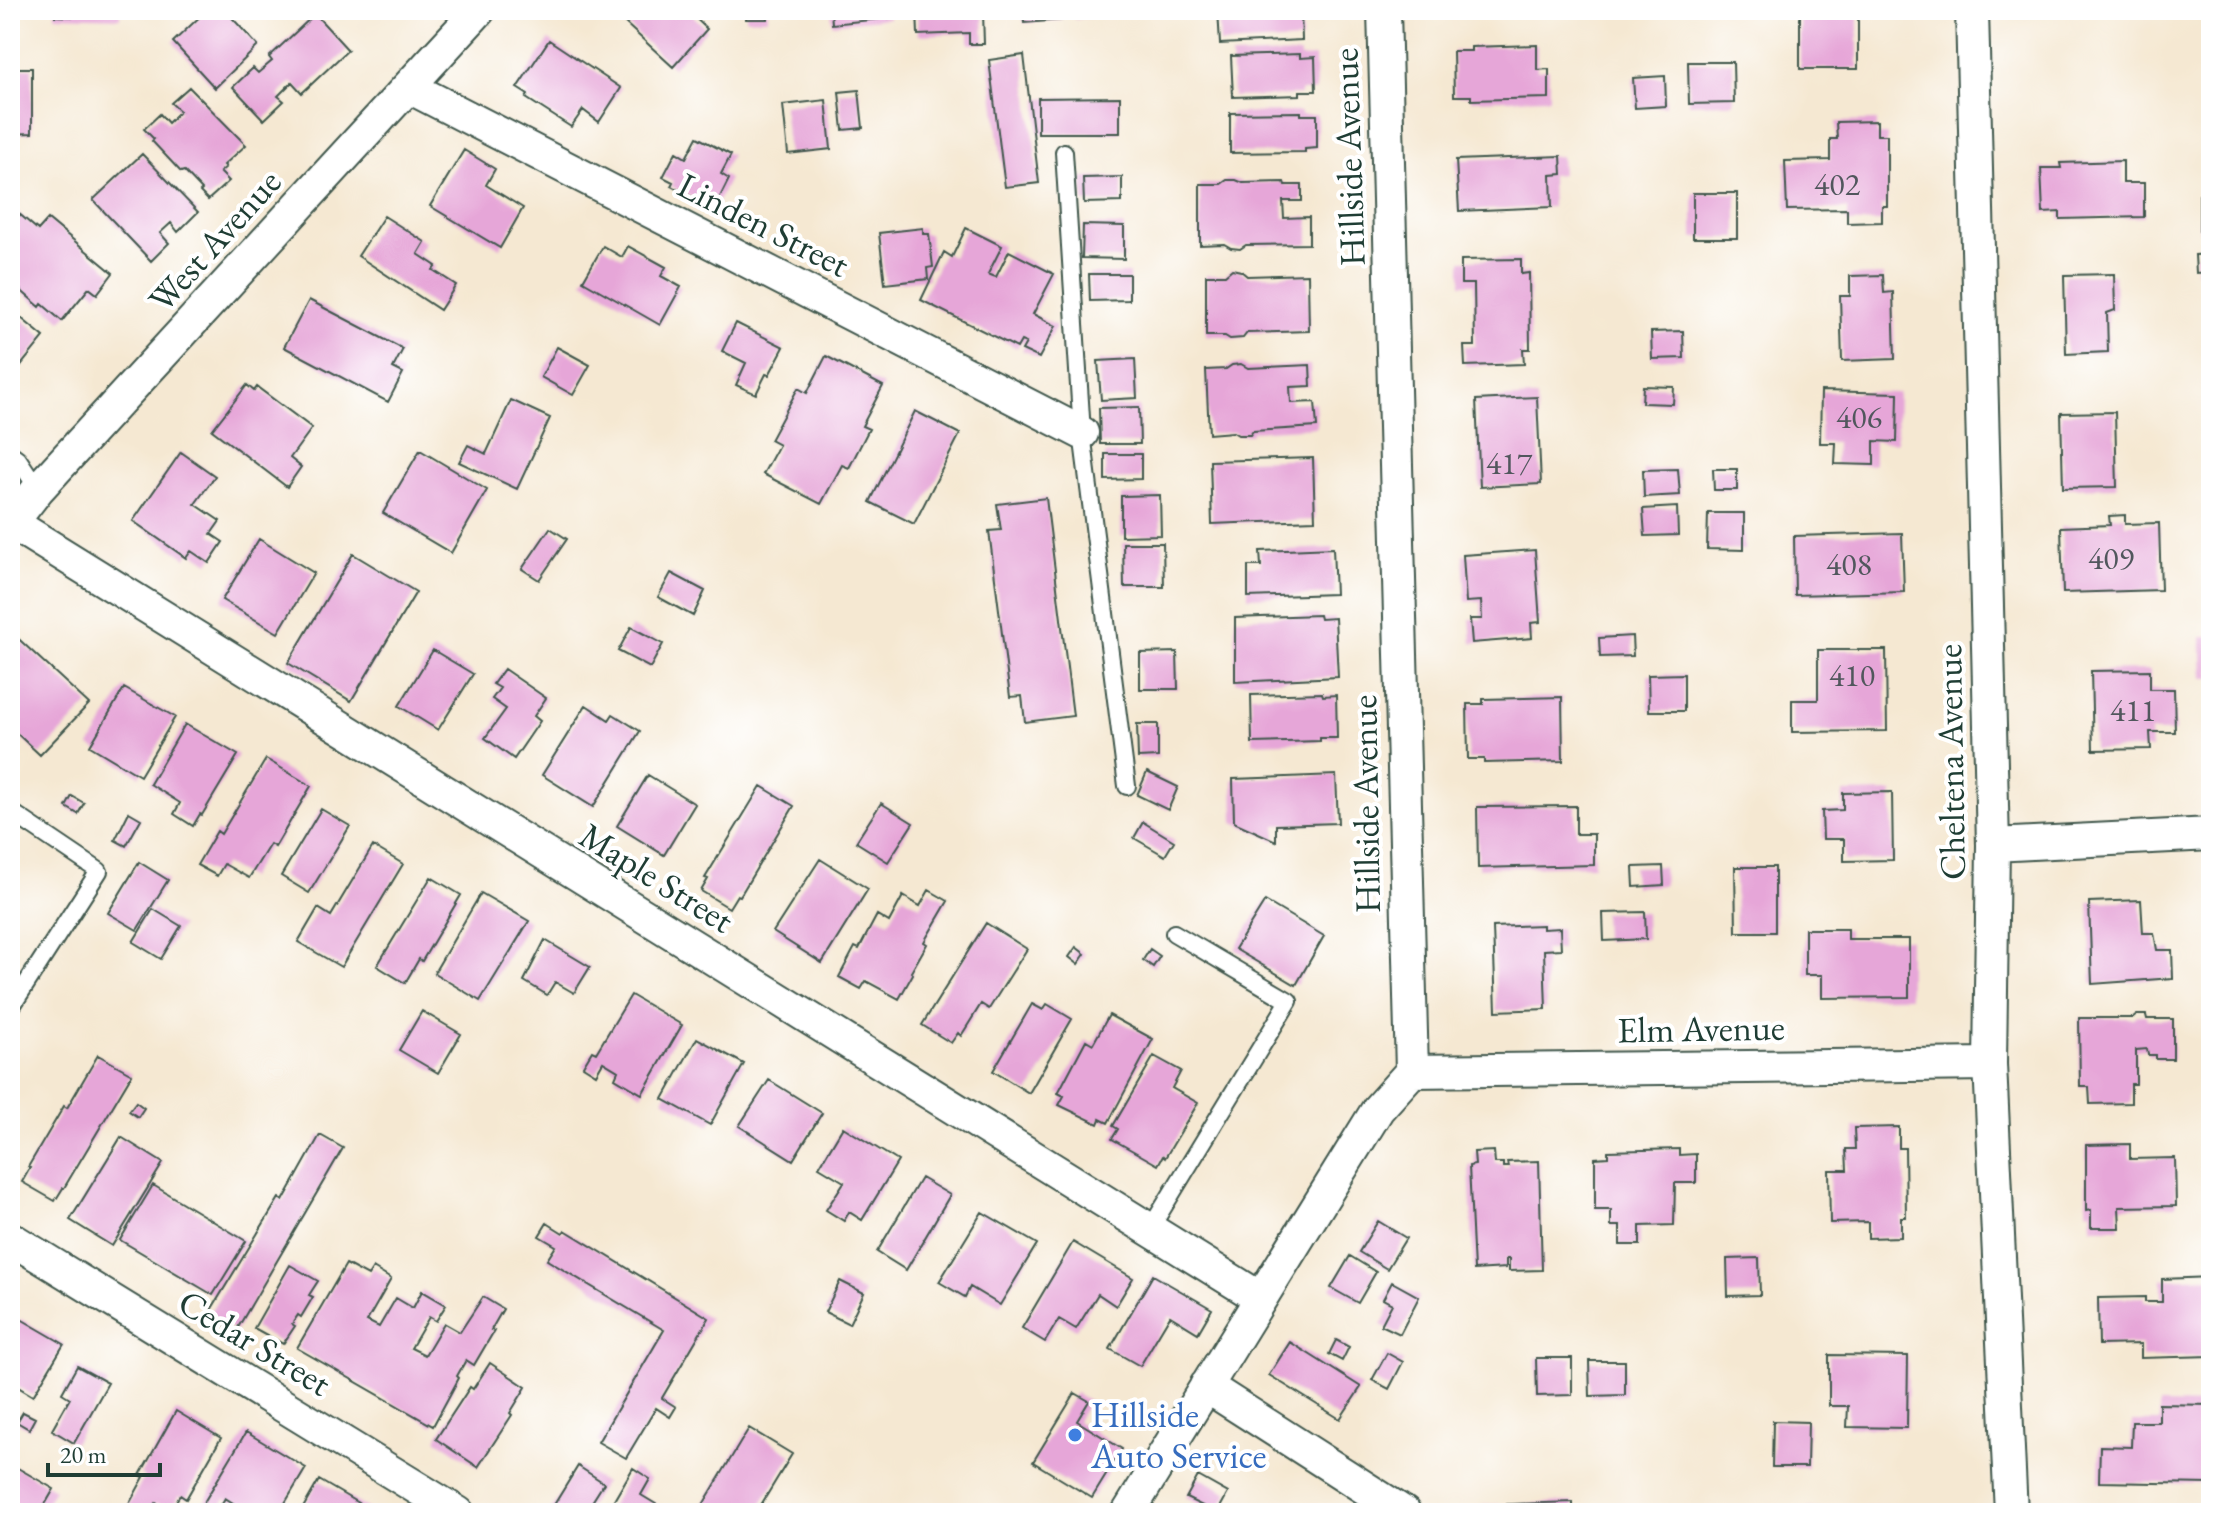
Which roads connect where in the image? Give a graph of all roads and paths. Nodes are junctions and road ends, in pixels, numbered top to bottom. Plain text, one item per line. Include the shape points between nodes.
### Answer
1 (479, 10) edge
2 (1384, 10) edge
3 (1972, 10) edge
4 (409, 87) junction
5 (1064, 152) dead end
6 (1082, 433) junction
7 (10, 453) edge
8 (38, 489) junction
9 (11, 524) edge
10 (1127, 786) dead end
11 (10, 811) edge
12 (2211, 834) edge
13 (1993, 845) junction
14 (1174, 933) dead end
15 (10, 1009) edge
16 (1990, 1064) junction
17 (1412, 1071) junction
18 (1150, 1229) junction
19 (10, 1238) edge
20 (1260, 1298) junction
21 (1206, 1386) junction
22 (458, 1513) edge
23 (1128, 1513) edge
24 (1404, 1513) edge
25 (2011, 1513) edge

1 - 4 street, West Avenue
2 - 17 street, Hillside Avenue
3 - 13 street, Cheltena Avenue
4 - 6 street, Linden Street
4 - 8 street, West Avenue
5 - 6 lane
6 - 10 lane
7 - 8 lane
8 - 9 street, West Avenue
9 - 18 street, Maple Street
11 - 15 lane via 99,871
12 - 13 street
13 - 16 street, Cheltena Avenue
14 - 18 lane via 1289,1001
16 - 17 street, Elm Avenue
16 - 25 street, Cheltena Avenue
17 - 20 street via 1378,1109
18 - 20 street, Maple Street
19 - 22 street, Cedar Street
20 - 21 street
21 - 23 street
21 - 24 street

